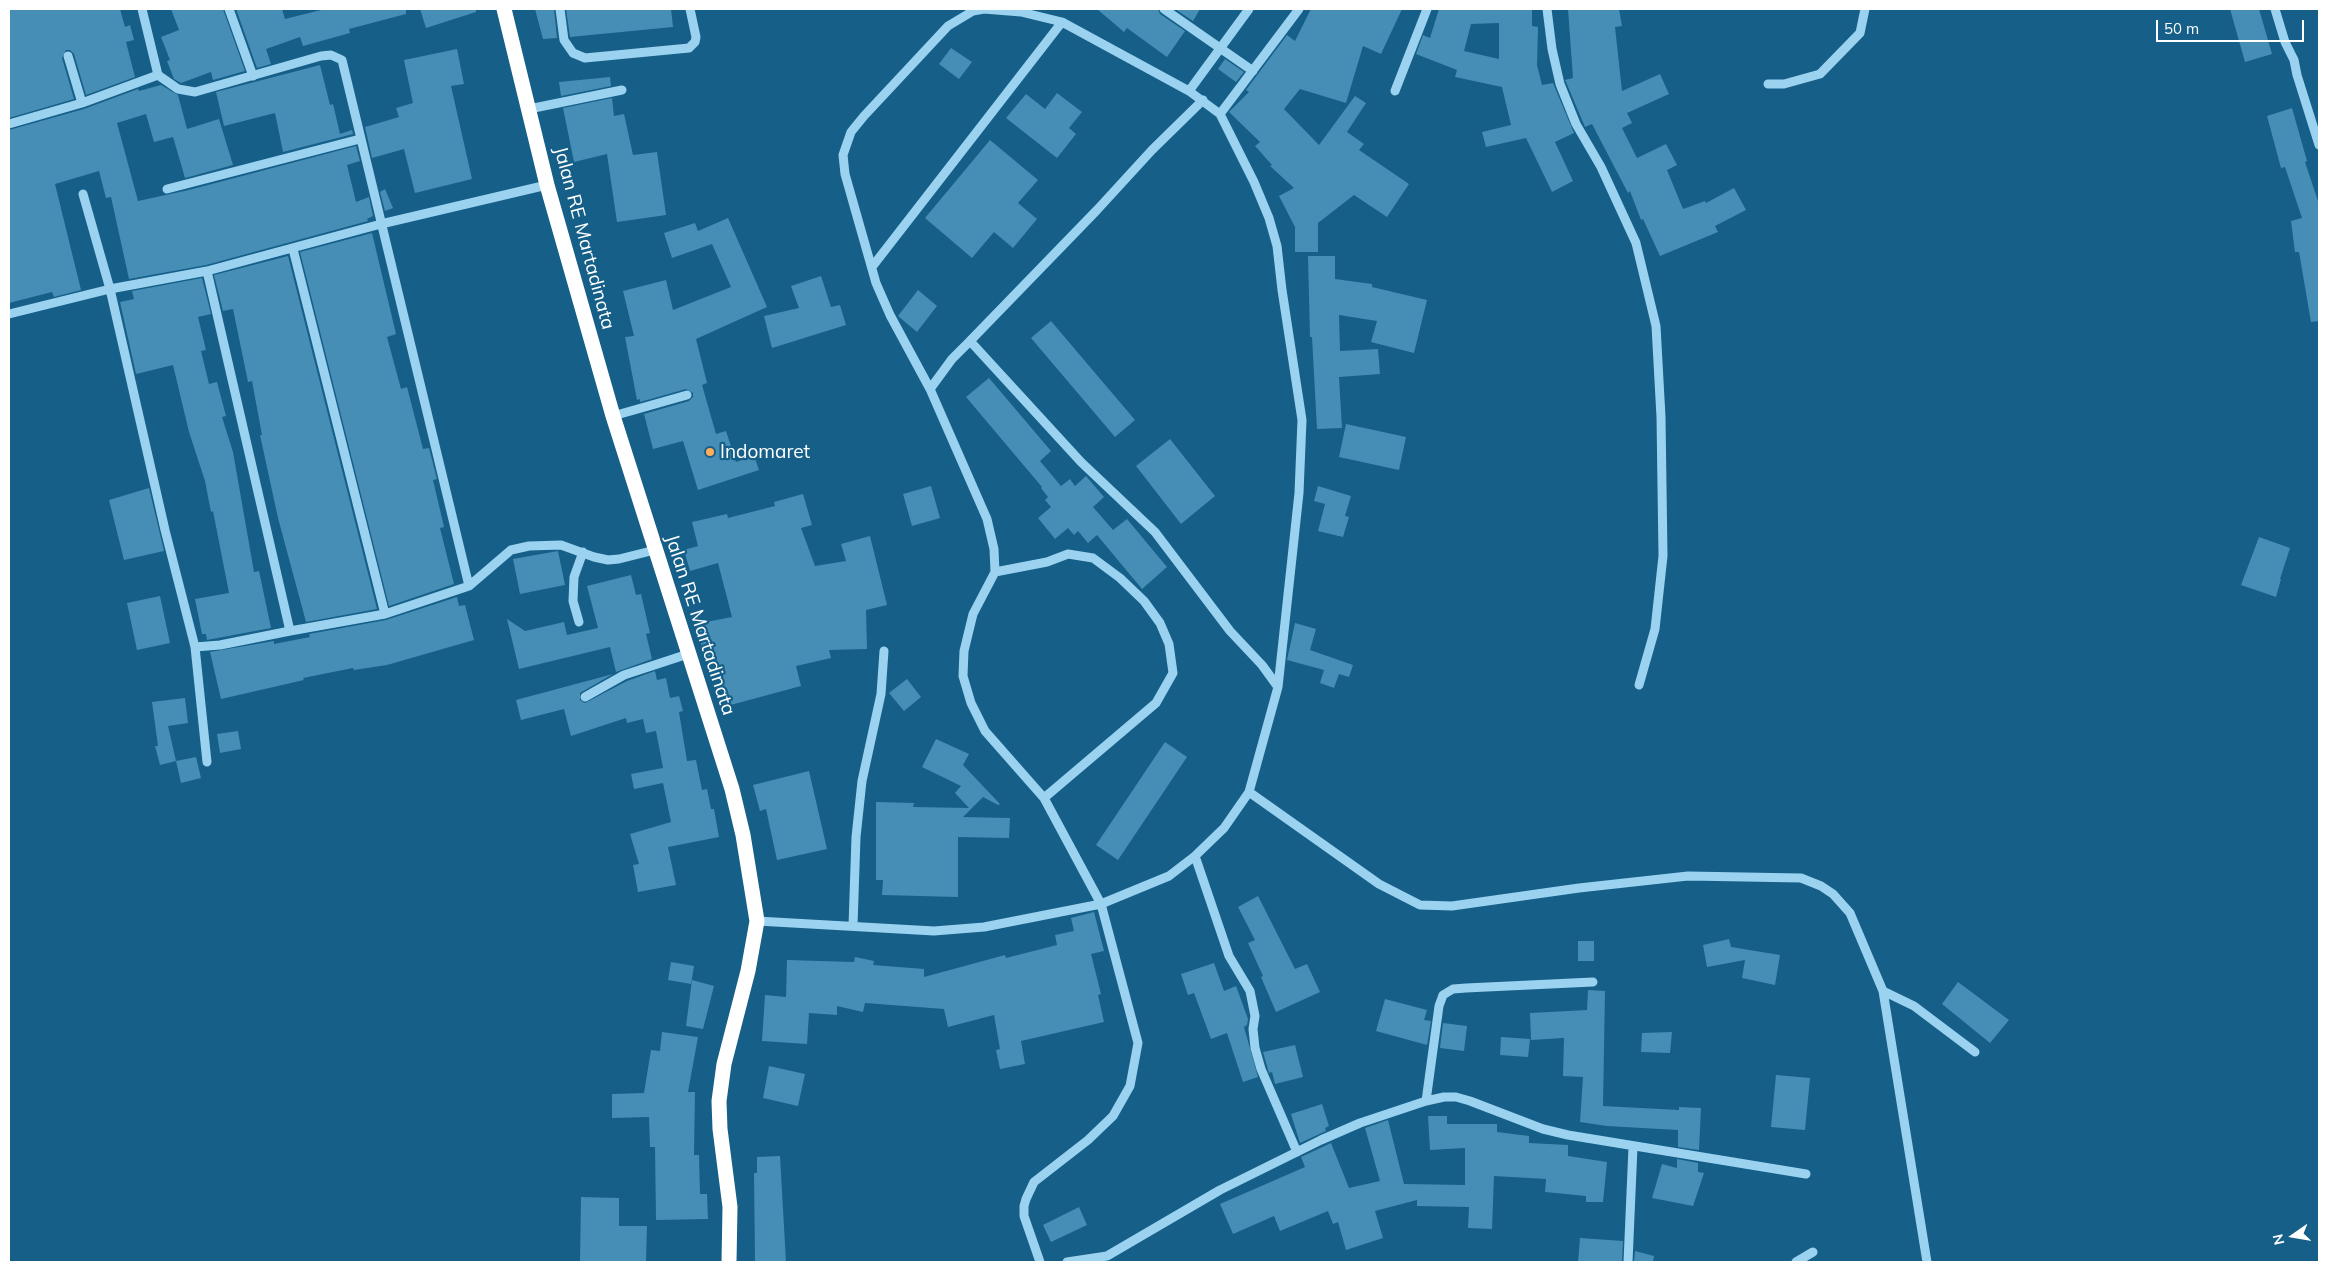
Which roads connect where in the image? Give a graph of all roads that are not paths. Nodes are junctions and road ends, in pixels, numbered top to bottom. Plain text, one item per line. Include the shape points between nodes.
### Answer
1 (142, 9) edge
2 (230, 9) edge
3 (504, 9) edge
4 (560, 9) edge
5 (690, 9) edge
6 (1164, 9) edge
7 (1250, 9) edge
8 (1299, 9) edge
9 (1427, 9) edge
10 (1548, 9) edge
11 (1865, 9) edge
12 (2275, 9) edge
13 (1062, 22) junction
14 (1221, 48) junction
15 (68, 56) dead end
16 (1253, 71) junction
17 (158, 74) junction
18 (254, 76) junction
19 (1768, 84) dead end
20 (622, 90) dead end
21 (1188, 91) junction
22 (1395, 91) dead end
23 (1204, 100) junction
24 (82, 103) junction
25 (529, 109) junction
26 (1220, 114) junction
27 (9, 124) edge
28 (360, 139) junction
29 (2319, 145) edge
30 (547, 185) junction
31 (167, 189) dead end
32 (83, 194) dead end
33 (381, 224) junction
34 (293, 249) junction
35 (872, 267) junction
36 (207, 271) junction
37 (110, 290) junction
38 (9, 314) edge
39 (970, 341) junction
40 (930, 389) junction
41 (687, 395) dead end
42 (613, 416) junction
43 (655, 550) junction
44 (583, 552) junction
45 (995, 572) junction
46 (469, 586) junction
47 (385, 614) junction
48 (579, 622) dead end
49 (290, 632) junction
50 (195, 647) junction
51 (884, 651) dead end
52 (688, 654) junction
53 (1639, 685) dead end
54 (1278, 687) junction
55 (585, 697) dead end
56 (207, 762) dead end
57 (1249, 792) junction
58 (1044, 798) junction
59 (1195, 856) junction
60 (1101, 904) junction
61 (756, 921) junction
62 (853, 926) junction
63 (1593, 982) dead end
64 (1883, 991) junction
65 (1975, 1052) dead end
66 (1426, 1101) junction
67 (1633, 1147) junction
68 (1297, 1152) junction
69 (1806, 1174) dead end
70 (1813, 1252) dead end
71 (1105, 1259) edge
72 (729, 1262) edge
73 (1040, 1262) edge
74 (1067, 1262) edge
75 (1114, 1262) edge
76 (1628, 1262) edge
77 (1796, 1262) edge
78 (1928, 1262) edge

1 - 17 street
2 - 18 street
3 - 25 highway, Jalan RE Martadinata
4 - 5 street via 564,40 573,53 584,58 689,48 696,37
6 - 14 street
7 - 14 street
8 - 16 street
9 - 22 street
10 - 53 street via 1560,84 1576,124 1601,167 1636,243 1656,326 1663,556 1655,629
11 - 19 street via 1860,34 1820,74 1784,84
12 - 29 street
13 - 21 street
13 - 35 street
13 - 35 street via 1021,12 984,9 968,14 948,26 851,132 843,155 845,174
14 - 16 street
14 - 21 street
15 - 24 street
16 - 26 street
17 - 18 street via 178,89 194,92
17 - 24 street
18 - 28 street via 321,56 337,57 344,64
20 - 25 street
21 - 23 street
23 - 26 street
23 - 39 street
24 - 27 street
25 - 30 highway, Jalan RE Martadinata
26 - 54 street via 1254,182 1277,246 1302,420 1299,492
28 - 31 street
28 - 33 street
30 - 33 street
30 - 42 highway, Jalan RE Martadinata
32 - 37 street
33 - 34 street
33 - 46 street
34 - 36 street
34 - 47 street
35 - 40 street via 890,315
36 - 37 street
36 - 49 street
37 - 38 street
37 - 50 street
39 - 40 street
39 - 54 street via 1081,462 1155,532 1230,631
40 - 45 street via 987,520 994,549
41 - 42 street
42 - 43 highway, Jalan RE Martadinata
43 - 44 street via 608,560
43 - 52 highway, Jalan RE Martadinata
44 - 46 street via 562,545 511,550
44 - 48 street via 574,577 573,601
45 - 58 street via 973,614 964,650 964,676 971,703 985,731
45 - 58 street via 1047,562 1068,554 1094,558 1144,601 1160,623 1169,644 1173,673 1156,703
46 - 47 street
47 - 49 street
49 - 50 street
50 - 56 street
51 - 62 street via 881,694 862,781 856,837
52 - 55 street via 624,675
52 - 61 highway, Jalan RE Martadinata via 732,789 743,835
54 - 57 street
57 - 59 street via 1224,828
57 - 64 street via 1379,884 1420,905 1452,906 1688,876 1801,878 1833,894 1850,913
58 - 60 street
59 - 60 street via 1169,876
59 - 68 street via 1229,956 1250,991 1255,1016 1254,1048
60 - 62 street via 984,927 934,931
60 - 73 street via 1138,1043 1136,1061 1130,1086 1113,1116 1034,1182 1024,1206 1024,1216
61 - 62 street
61 - 72 highway, Jalan RE Martadinata via 748,970 724,1064 719,1101 730,1208
63 - 66 street via 1453,989 1443,995
64 - 65 street via 1914,1006
64 - 78 street
66 - 67 street via 1456,1097 1543,1129
66 - 68 street via 1360,1123
67 - 69 street
67 - 76 street
68 - 71 street via 1220,1190
70 - 77 street
71 - 74 street
71 - 75 street

